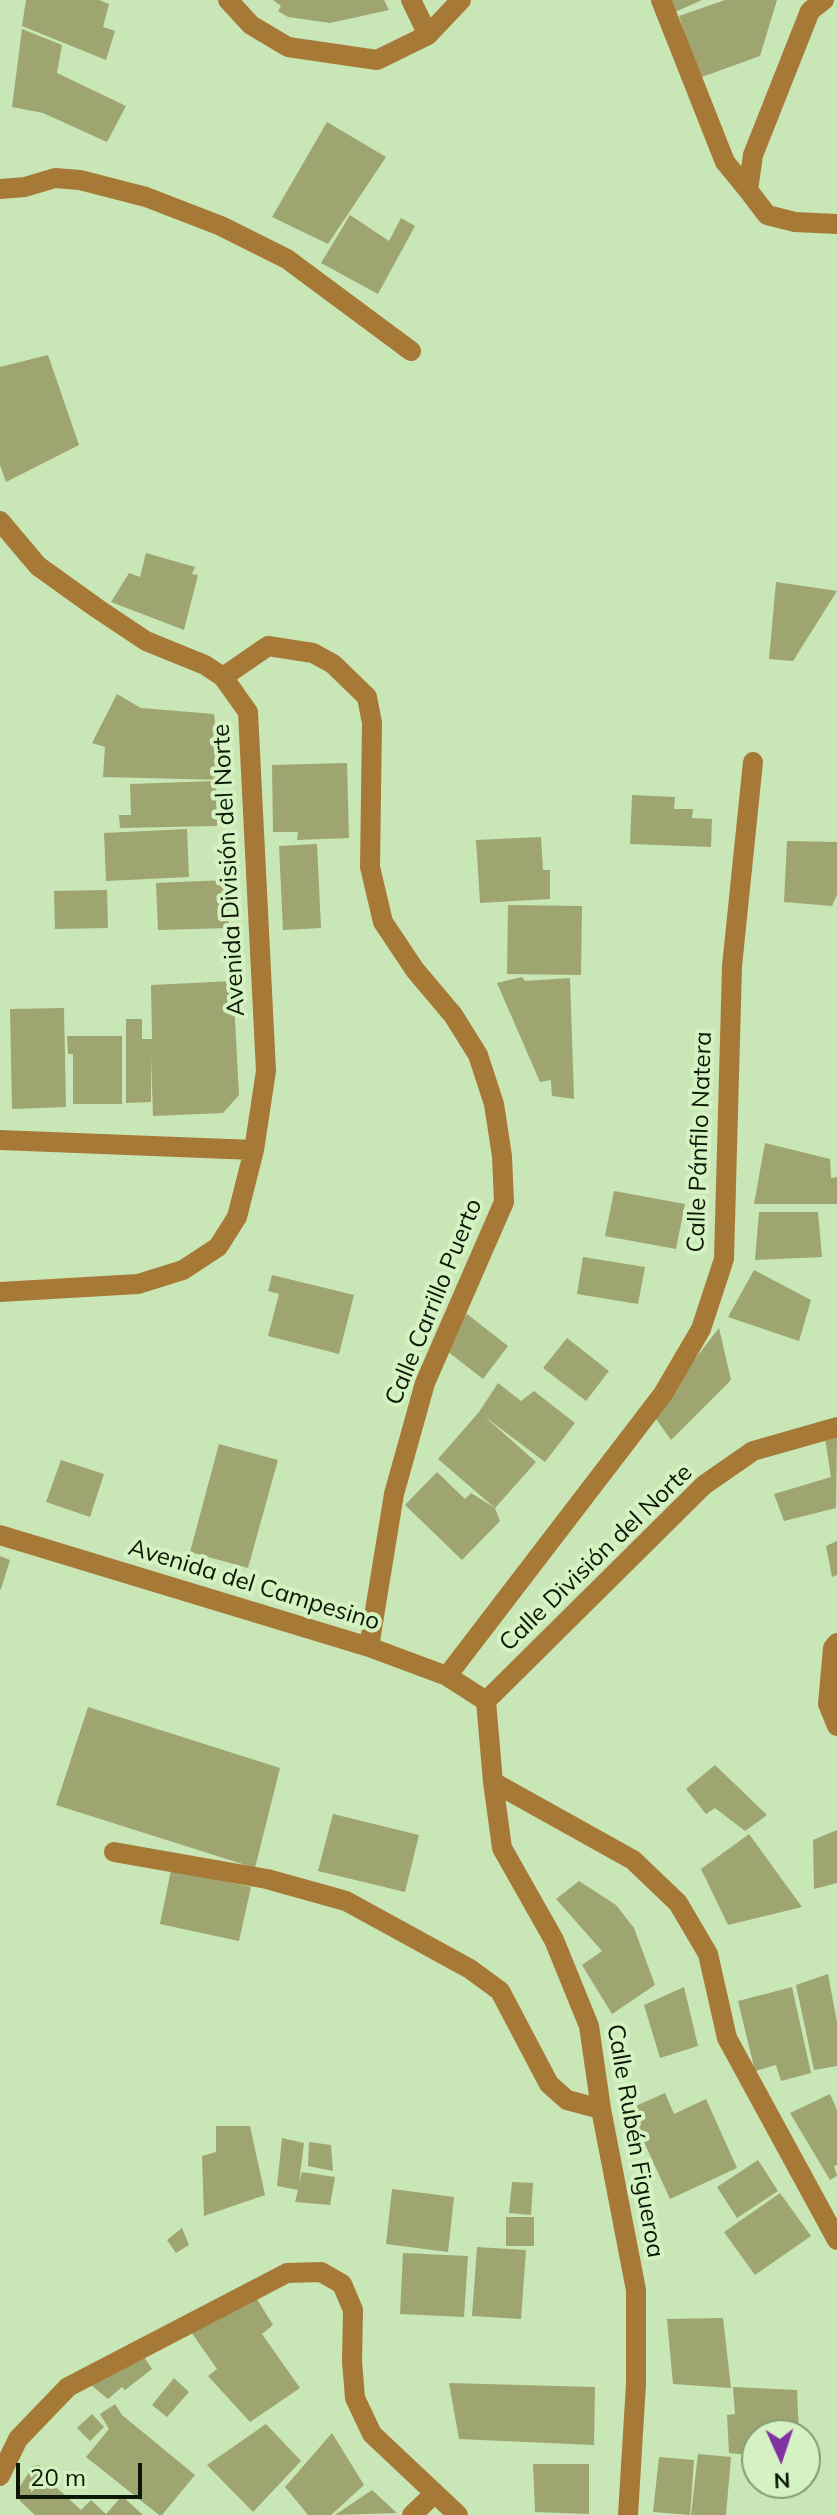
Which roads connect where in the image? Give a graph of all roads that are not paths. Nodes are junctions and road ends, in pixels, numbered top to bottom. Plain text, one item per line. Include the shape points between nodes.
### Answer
1 (228, 0) edge
2 (411, 0) edge
3 (461, 0) edge
4 (661, 0) edge
5 (824, 0) edge
6 (428, 35) junction
7 (0, 189) edge
8 (748, 190) junction
9 (837, 224) edge
10 (411, 351) dead end
11 (0, 521) edge
12 (223, 677) junction
13 (753, 762) dead end
14 (0, 1140) edge
15 (254, 1150) junction
16 (0, 1292) edge
17 (837, 1427) edge
18 (0, 1535) edge
19 (837, 1643) edge
20 (369, 1647) junction
21 (447, 1676) junction
22 (486, 1701) junction
23 (837, 1726) edge
24 (493, 1782) junction
25 (114, 1852) dead end
26 (601, 2109) junction
27 (837, 2240) edge
28 (0, 2476) edge
29 (434, 2494) junction
30 (412, 2515) edge
31 (458, 2515) edge
32 (628, 2515) edge

1 - 6 street via 251,25 288,47 377,60
2 - 6 street
3 - 6 street
4 - 8 street via 725,162
5 - 8 street via 810,11 804,25 753,155
7 - 10 street via 55,178 80,180 146,197 221,226 287,259
8 - 9 street via 767,215
11 - 12 street, Avenida División del Norte via 38,566 98,609 146,641
12 - 15 street, Avenida División del Norte via 248,712 266,1071
12 - 20 street, Calle Carrillo Puerto via 268,646 313,653 333,664 367,697 372,723 370,867 383,922 478,1055 494,1104 502,1156 504,1202 425,1383 394,1494
13 - 21 street, Calle Pánfilo Natera via 732,966 724,1259 701,1329 663,1394
14 - 15 street
15 - 16 street, Avenida División del Norte via 237,1217 218,1247 183,1270 138,1284
17 - 22 street, Calle División del Norte via 753,1451 704,1485
18 - 20 street, Avenida del Campesino
19 - 23 street via 828,1694
20 - 21 street, Avenida del Campesino
21 - 22 street, Avenida del Campesino
22 - 24 street, Calle Rubén Figueroa
24 - 26 street, Calle Rubén Figueroa via 502,1848 554,1940 589,2026
24 - 27 street via 633,1860 678,1903 708,1954 727,2038
25 - 26 street via 267,1879 346,1901 500,1991 549,2084 567,2100
26 - 32 street, Calle Rubén Figueroa via 636,2290
28 - 29 street via 18,2439 68,2387 287,2273 321,2272 342,2284 353,2310 355,2398 372,2434
29 - 30 street
29 - 31 street

